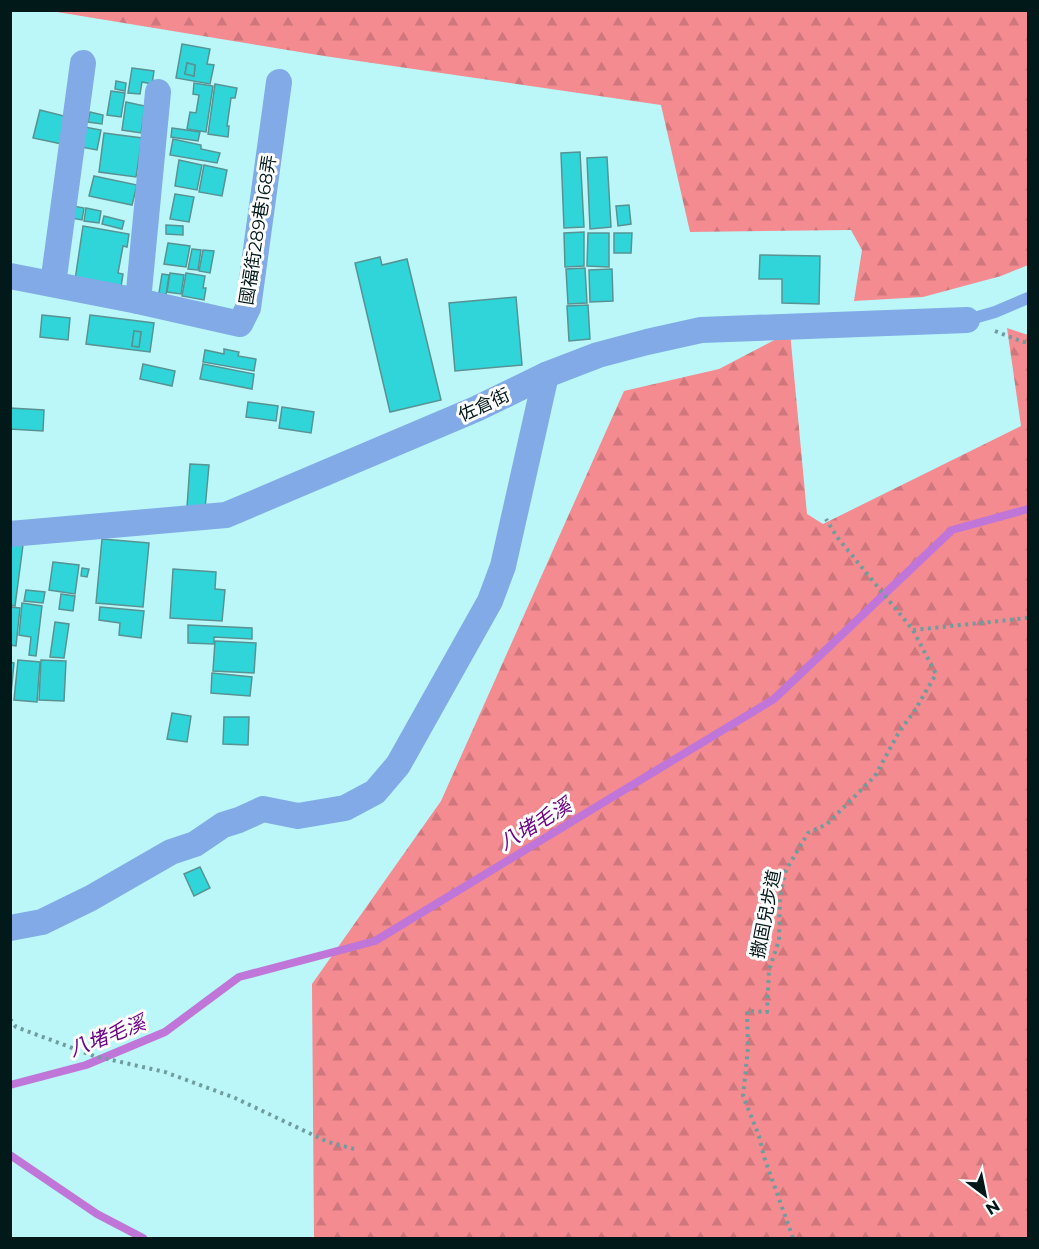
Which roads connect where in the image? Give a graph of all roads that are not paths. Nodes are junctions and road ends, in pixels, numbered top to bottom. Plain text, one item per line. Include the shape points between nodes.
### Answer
1 (83, 63) dead end
2 (279, 82) dead end
3 (158, 92) dead end
4 (10, 276) edge
5 (52, 284) junction
6 (1029, 298) edge
7 (138, 301) junction
8 (967, 320) joint
9 (546, 375) junction
10 (10, 534) edge
11 (10, 928) edge

1 - 5 street
2 - 7 street, 國福街289巷168弄 via 248,308 240,324
3 - 7 street
4 - 5 street, 國福街289巷168弄
5 - 7 street, 國福街289巷168弄
6 - 8 lane
8 - 9 street, 佐倉街 via 702,330 598,355
9 - 10 street, 佐倉街 via 476,409 225,515
9 - 11 street via 506,555 490,601 398,765 375,792 345,808 298,816 263,809 223,825 195,844 171,852 42,922

